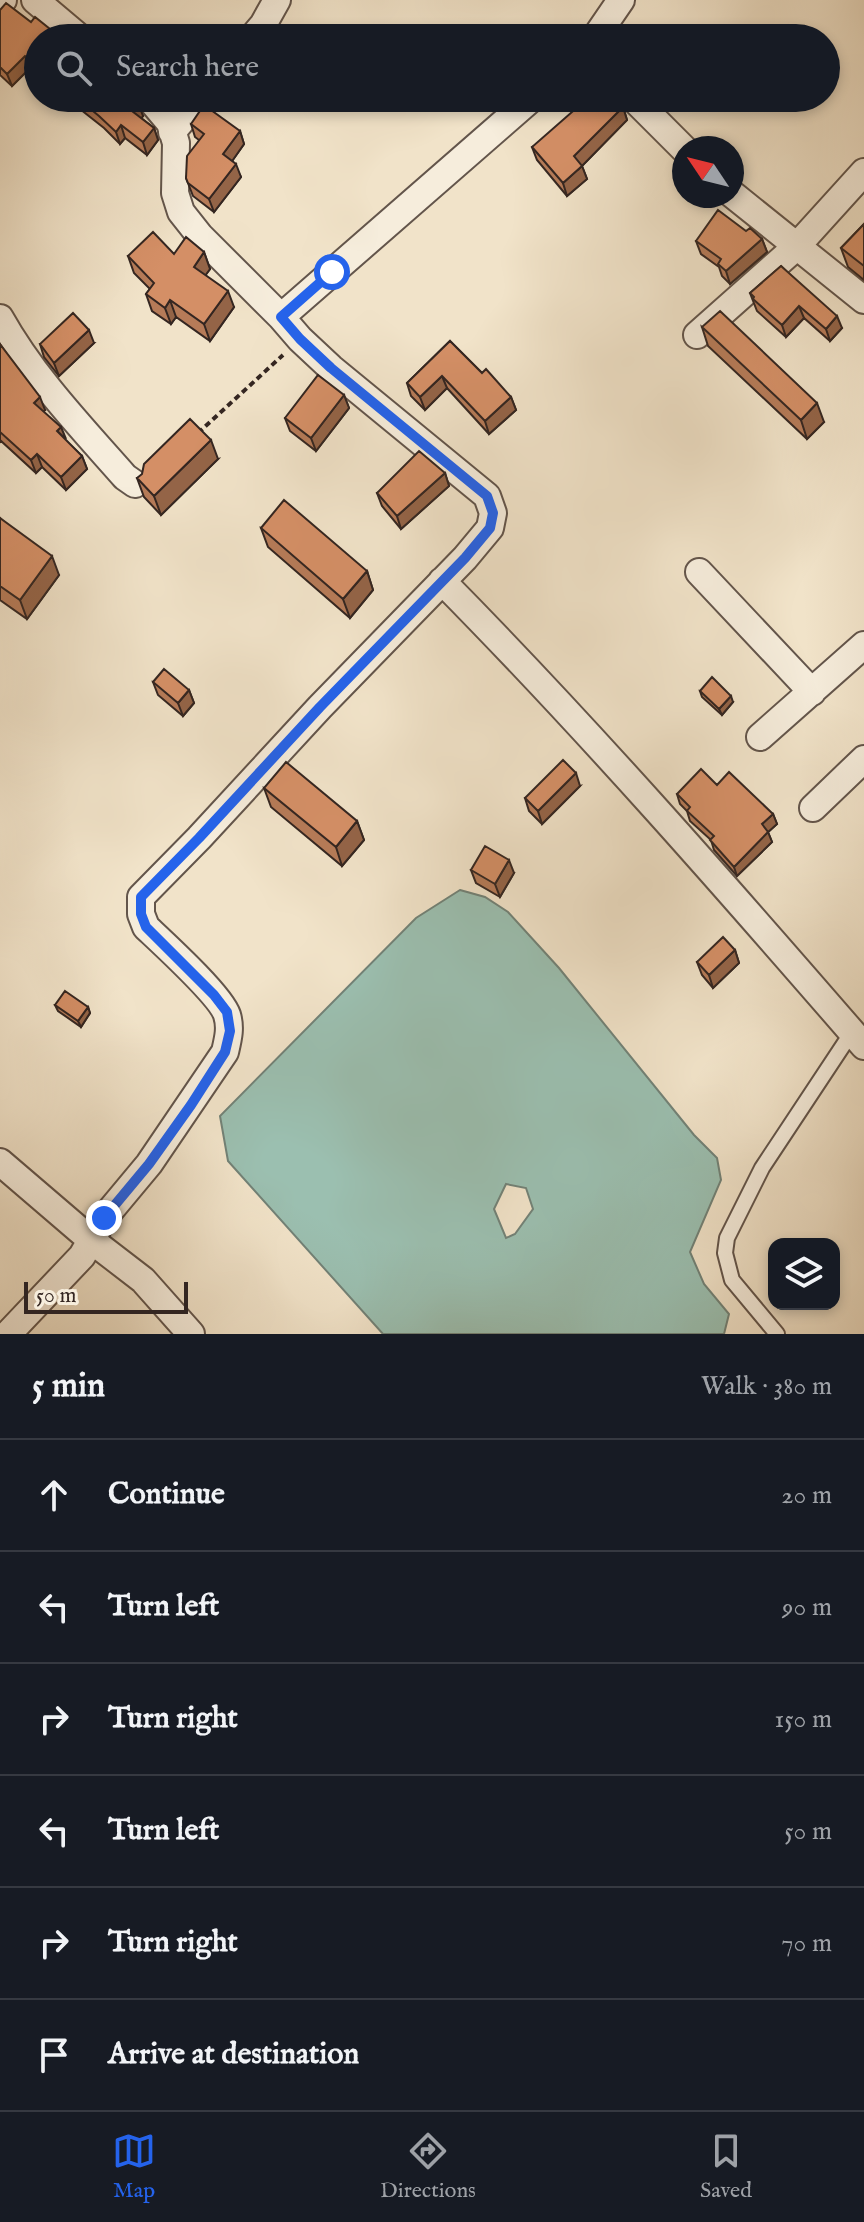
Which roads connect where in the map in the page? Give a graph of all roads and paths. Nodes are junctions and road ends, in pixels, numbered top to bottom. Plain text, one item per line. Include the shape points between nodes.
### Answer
1 (35, 0) edge
2 (277, 0) edge
3 (621, 0) edge
4 (63, 24) edge
5 (264, 24) edge
6 (605, 24) edge
7 (161, 112) edge
8 (189, 112) edge
9 (516, 112) edge
10 (647, 112) edge
11 (172, 132) junction
12 (672, 137) edge
13 (864, 172) edge
14 (744, 204) edge
15 (796, 247) junction
16 (864, 300) edge
17 (281, 317) junction
18 (1, 323) edge
19 (697, 335) dead end
20 (300, 339) junction
21 (199, 433) edge
22 (135, 484) edge
23 (699, 572) dead end
24 (442, 581) junction
25 (864, 645) edge
26 (812, 692) junction
27 (760, 737) dead end
28 (864, 759) edge
29 (813, 808) dead end
30 (858, 1039) edge
31 (0, 1162) edge
32 (91, 1240) junction
33 (8, 1334) edge
34 (191, 1334) edge
35 (777, 1334) edge

1 - 4 street
2 - 5 street
3 - 6 street
7 - 11 street
8 - 11 street
9 - 17 street
10 - 12 street
11 - 17 street via 181,212
13 - 15 street
14 - 15 street
15 - 16 street
15 - 19 street
17 - 20 street
18 - 22 street via 67,410
20 - 21 path
20 - 24 street via 487,496 493,513 490,528
23 - 26 street
24 - 30 street via 538,680
24 - 32 street via 141,897 146,927 214,995 227,1012 230,1031 225,1052 191,1105
25 - 26 street
26 - 27 street
28 - 29 street
30 - 35 lane via 762,1168 727,1238 732,1280
31 - 32 street
32 - 33 street
32 - 34 street via 143,1280

